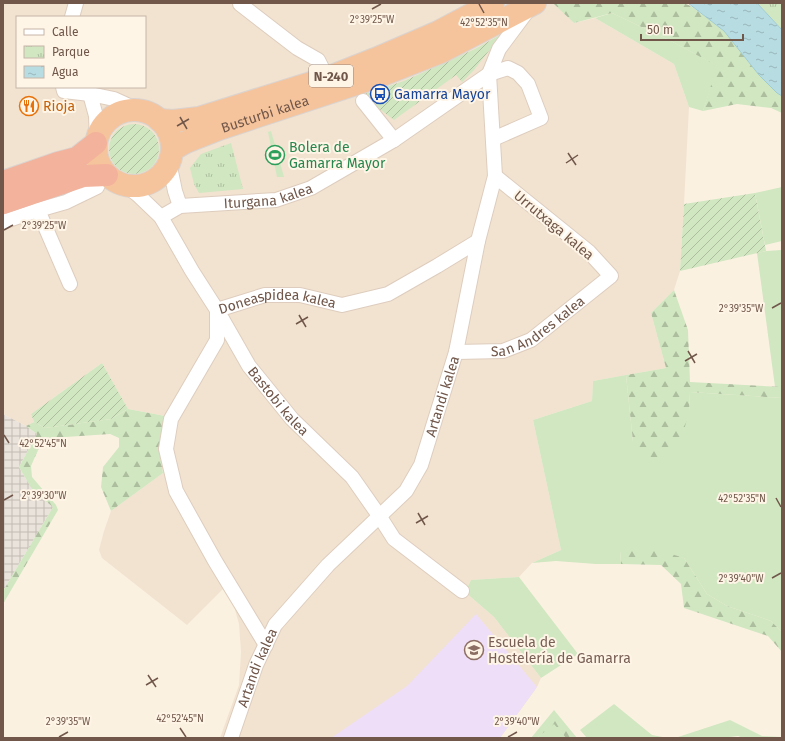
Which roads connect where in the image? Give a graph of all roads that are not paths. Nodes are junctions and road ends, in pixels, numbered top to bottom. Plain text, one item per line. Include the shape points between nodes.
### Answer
1 (76, 3) edge
2 (240, 3) edge
3 (493, 3) edge
4 (533, 4) edge
5 (72, 16) edge
6 (325, 72) junction
7 (489, 74) junction
8 (63, 88) edge
9 (90, 94) junction
10 (363, 101) dead end
11 (138, 110) junction
12 (160, 120) junction
13 (493, 139) junction
14 (97, 140) junction
15 (394, 140) junction
16 (171, 156) junction
17 (495, 176) junction
18 (111, 178) junction
19 (3, 182) edge
20 (3, 203) edge
21 (180, 206) junction
22 (38, 210) junction
23 (161, 217) junction
24 (3, 222) edge
25 (478, 241) junction
26 (611, 276) joint
27 (70, 284) dead end
28 (218, 310) junction
29 (456, 352) junction
30 (380, 517) junction
31 (462, 591) dead end
32 (266, 645) junction
33 (231, 738) edge

1 - 5 street
2 - 6 street via 297,48 318,60
3 - 6 highway, Busturbi kalea / N-240 via 438,32 376,59
4 - 7 street, Artandi kalea via 499,49
4 - 16 highway, Busturbi kalea / N-240 via 441,52 377,77 219,129 186,142
6 - 12 highway, Busturbi kalea / N-240 via 199,118
7 - 13 street, Artandi kalea
7 - 13 street, Iturgana kalea via 508,68 518,73 528,84 541,118
7 - 15 street, Iturgana kalea
8 - 9 street via 64,91
9 - 11 street via 114,99
9 - 14 street via 96,116
10 - 15 street
11 - 12 highway, N-240
11 - 14 highway via 124,111 112,117 102,126
12 - 16 highway via 171,138
13 - 17 street, Artandi kalea
14 - 18 highway via 98,160
14 - 19 highway via 77,158
15 - 21 street, Iturgana kalea via 311,188 276,200
16 - 18 highway, N-240 via 162,174 151,182 138,186
16 - 21 street via 175,192
17 - 25 street, Artandi kalea
17 - 26 street, Urrutxaga kalea via 589,252
18 - 20 highway, N-240 via 83,176
18 - 22 street via 66,202
18 - 23 street, Bastobi kalea
21 - 23 street, Iturgana kalea
22 - 24 street
22 - 27 street
23 - 28 street, Bastobi kalea
25 - 28 street, Doneaspidea kalea via 388,294 342,305 300,295 265,295
25 - 29 street, Artandi kalea
26 - 29 street, San Andres kalea via 531,340 503,352
28 - 30 street, Bastobi kalea via 250,366 292,419 352,477
28 - 32 street, Doneaspidea kalea via 217,340 171,419 166,449 176,492
29 - 30 street, Artandi kalea via 421,465 406,491
30 - 31 street, Bastobi kalea via 394,540
30 - 32 street, Artandi kalea via 328,566 276,625
32 - 33 street, Artandi kalea via 256,665

